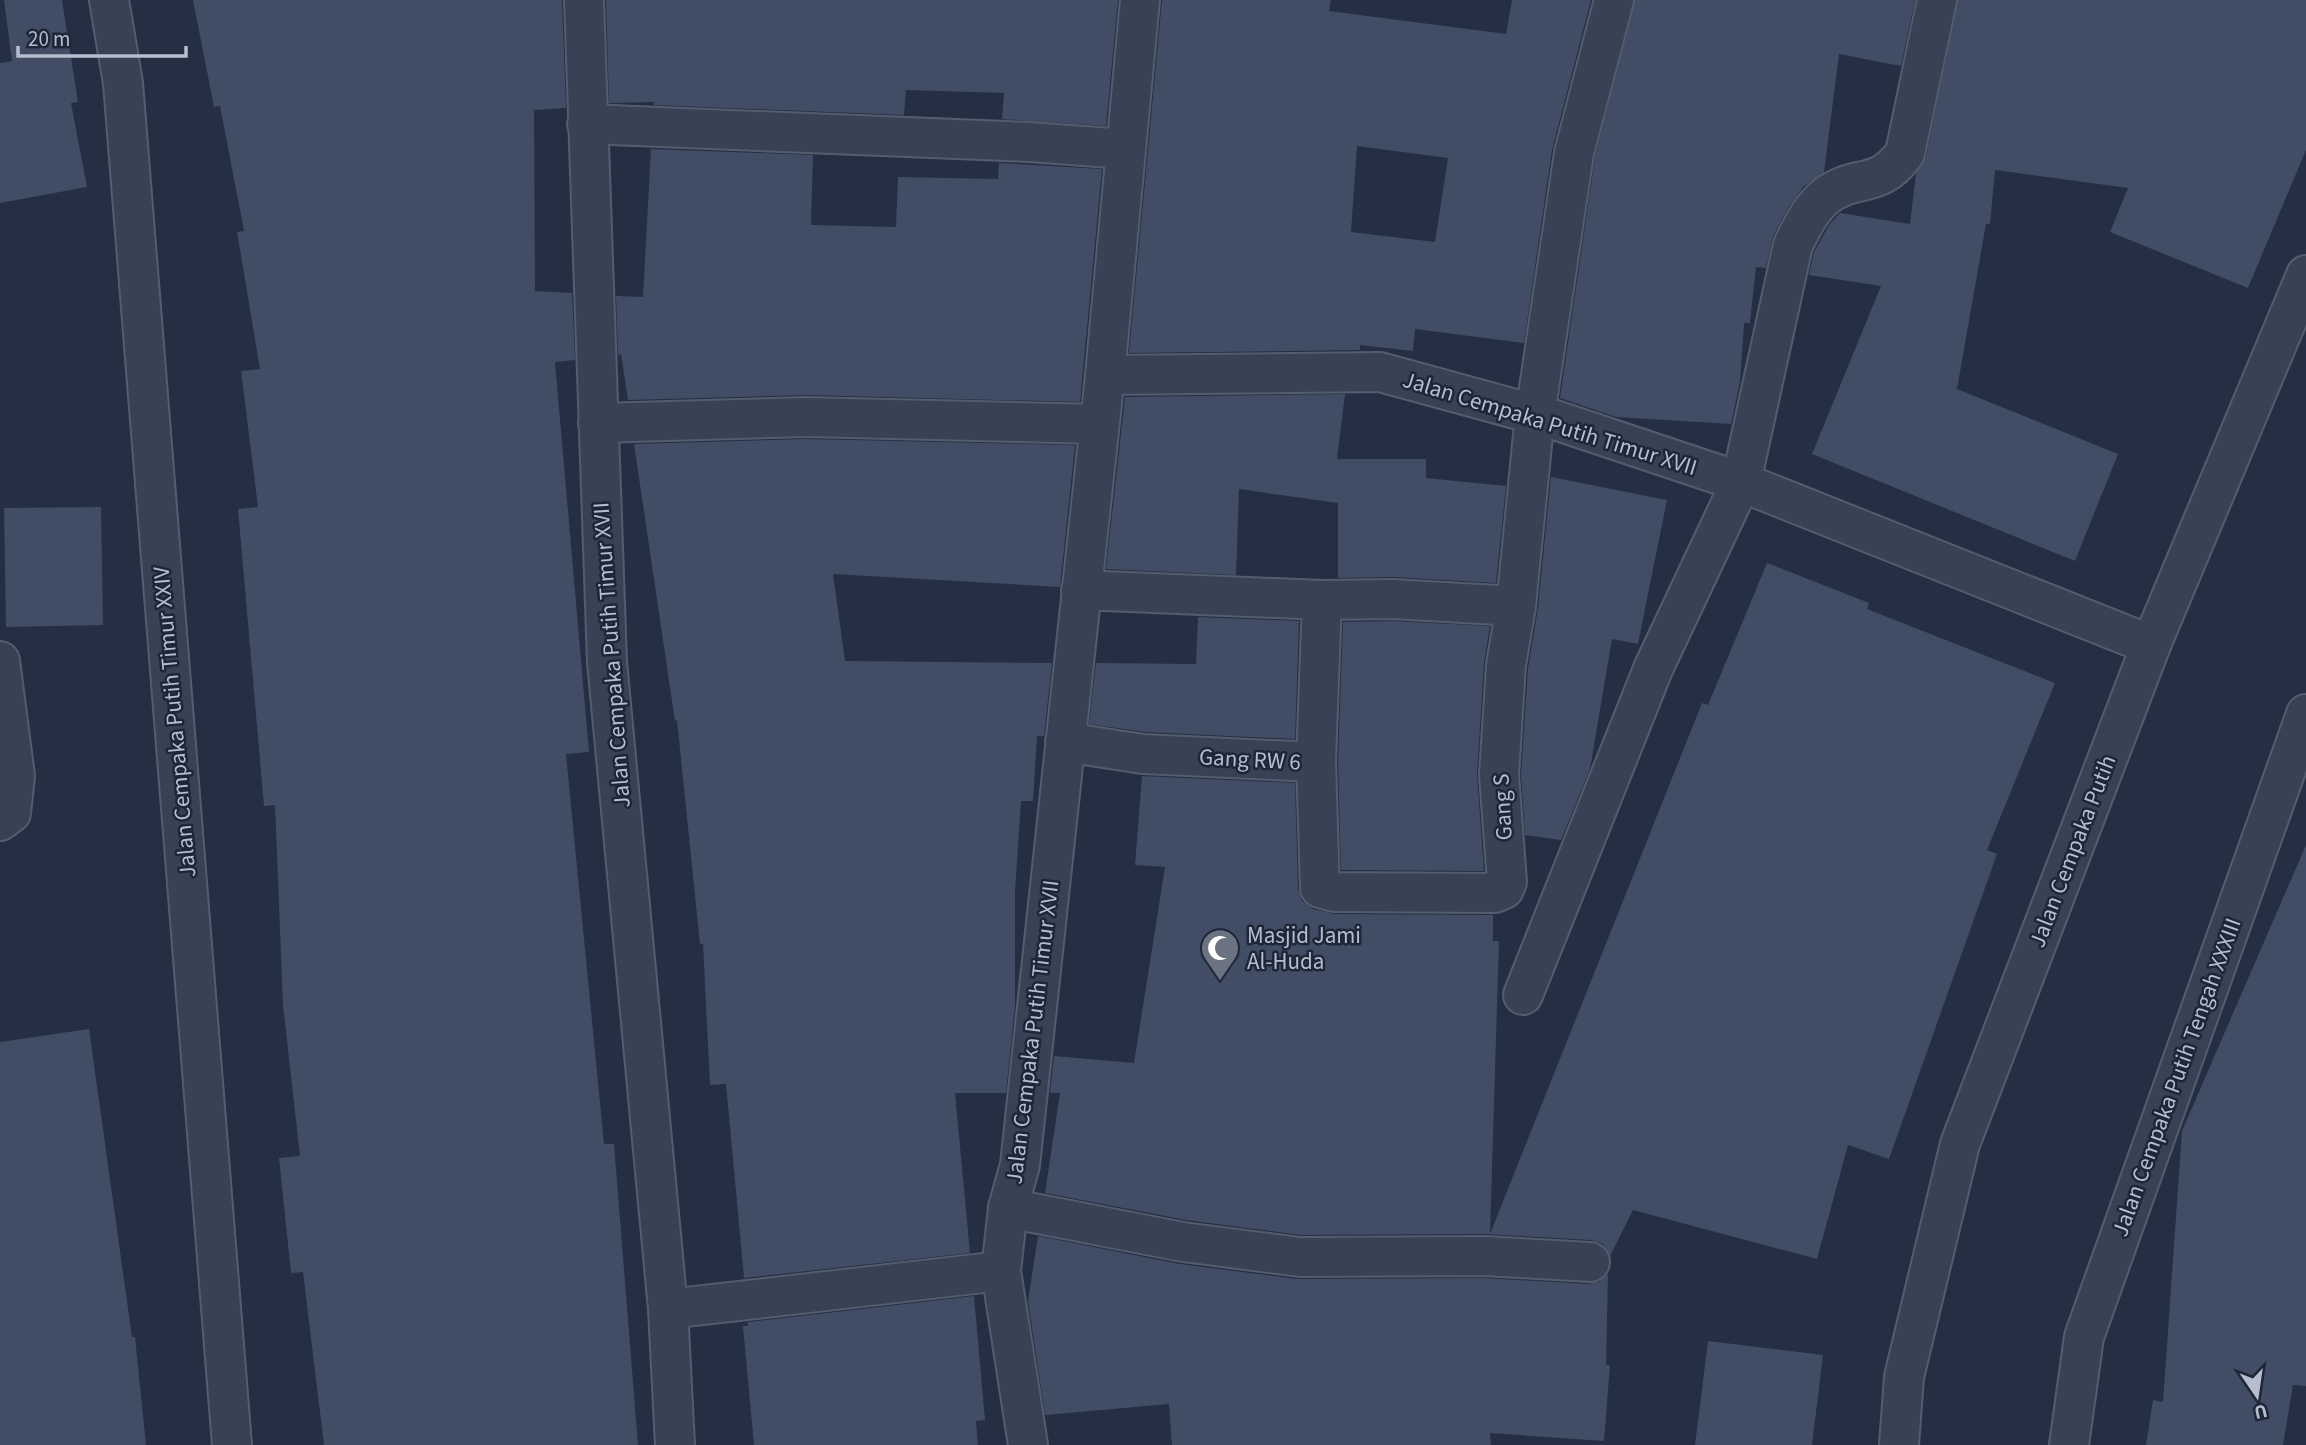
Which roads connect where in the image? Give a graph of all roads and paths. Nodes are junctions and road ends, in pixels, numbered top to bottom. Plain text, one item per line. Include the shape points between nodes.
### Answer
1 (108, 0) edge
2 (584, 0) edge
3 (1140, 0) edge
4 (1614, 0) edge
5 (1937, 0) edge
6 (587, 124) junction
7 (1125, 149) junction
8 (2306, 275) edge
9 (1105, 375) junction
10 (1535, 415) junction
11 (598, 424) junction
12 (1099, 424) junction
13 (1741, 482) junction
14 (1080, 590) junction
15 (1322, 600) junction
16 (1516, 606) junction
17 (2151, 645) junction
18 (0, 661) edge
19 (2306, 714) edge
20 (1065, 741) junction
21 (1316, 762) junction
22 (0, 821) edge
23 (1507, 881) junction
24 (1561, 902) junction
25 (1524, 995) dead end
26 (1008, 1208) junction
27 (1590, 1262) dead end
28 (1001, 1271) junction
29 (668, 1308) junction
30 (232, 1445) edge
31 (675, 1445) edge
32 (1028, 1445) edge
33 (1899, 1445) edge
34 (2068, 1445) edge

1 - 30 street, Jalan Cempaka Putih Timur XXIV via 123,83
2 - 6 street, Jalan Cempaka Putih Timur XVII
3 - 7 street, Jalan Cempaka Putih Timur XVII
4 - 10 street, Gang S via 1574,153
5 - 13 street via 1905,153 1893,170 1827,196 1806,218 1793,245
6 - 7 street
6 - 11 street, Jalan Cempaka Putih Timur XVII
7 - 9 street, Jalan Cempaka Putih Timur XVII
8 - 17 street, Jalan Cempaka Putih
9 - 10 street, Jalan Cempaka Putih Timur XVII via 1380,372
9 - 12 street, Jalan Cempaka Putih Timur XVII
10 - 13 street, Jalan Cempaka Putih Timur XVII
10 - 16 street, Gang S
11 - 12 street via 806,417
11 - 29 street, Jalan Cempaka Putih Timur XVII via 607,662
12 - 14 street, Jalan Cempaka Putih Timur XVII
13 - 17 street, Jalan Cempaka Putih Timur XVII
13 - 24 street via 1653,669
14 - 15 street
14 - 20 street, Jalan Cempaka Putih Timur XVII
15 - 16 street
15 - 21 street, Gang RW 6
16 - 23 street, Gang S via 1506,665 1499,775
17 - 33 street, Jalan Cempaka Putih via 1959,1144 1904,1377
18 - 22 street via 15,776 11,813
19 - 34 street, Jalan Cempaka Putih Tengah XXXIII via 2084,1336
20 - 21 street, Gang RW 6 via 1143,754
20 - 26 street, Jalan Cempaka Putih Timur XVII via 1020,1165
21 - 23 street via 1320,888 1334,892 1495,893 1504,889
23 - 24 street
24 - 25 street
26 - 27 street via 1183,1242 1300,1256 1484,1256
26 - 28 street, Jalan Cempaka Putih Timur XVII
28 - 29 street
28 - 32 street, Jalan Cempaka Putih Timur XVII
29 - 31 street, Jalan Cempaka Putih Timur XVII

